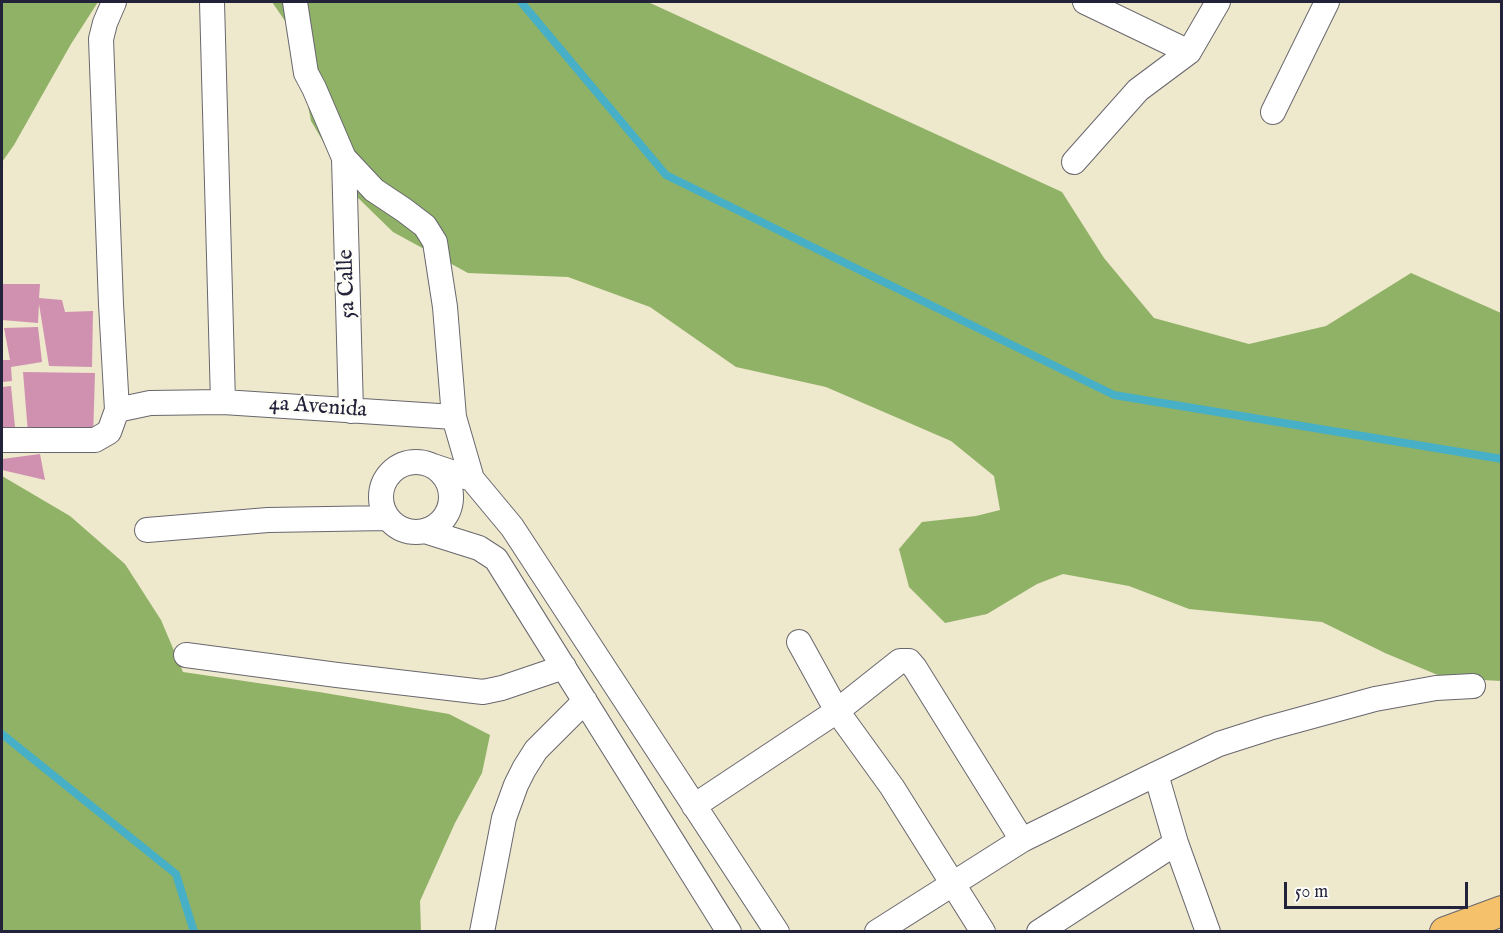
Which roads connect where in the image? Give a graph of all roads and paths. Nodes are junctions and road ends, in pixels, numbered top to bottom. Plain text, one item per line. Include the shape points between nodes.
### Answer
1 (114, 2) edge
2 (212, 2) edge
3 (294, 2) edge
4 (1085, 2) edge
5 (1218, 2) edge
6 (1327, 2) edge
7 (1189, 52) junction
8 (1273, 112) dead end
9 (344, 158) junction
10 (1074, 162) dead end
11 (223, 402) junction
12 (117, 410) junction
13 (351, 411) junction
14 (454, 417) junction
15 (2, 440) edge
16 (433, 466) junction
17 (472, 479) junction
18 (387, 518) junction
19 (147, 530) dead end
20 (425, 531) junction
21 (799, 642) dead end
22 (186, 655) dead end
23 (564, 667) junction
24 (1473, 686) dead end
25 (585, 701) junction
26 (837, 711) junction
27 (1156, 774) junction
28 (694, 806) junction
29 (1022, 840) junction
30 (1176, 843) junction
31 (952, 883) junction
32 (1502, 910) edge
33 (483, 932) edge
34 (729, 932) edge
35 (777, 932) edge
36 (877, 932) edge
37 (983, 932) edge
38 (1039, 932) edge
39 (1208, 932) edge
40 (1445, 932) edge

1 - 12 street via 101,39
2 - 11 street
3 - 9 street, 5a Calle via 306,74
4 - 7 street
5 - 7 street
6 - 8 street
7 - 10 street via 1138,90
9 - 13 street, 5a Calle
9 - 14 street, 5a Calle via 374,190 425,226 435,242
11 - 12 street, 4a Avenida via 150,403
11 - 13 street, 4a Avenida
12 - 15 street via 109,432 95,440
13 - 14 street, 4a Avenida
14 - 17 street
16 - 17 street
16 - 18 street via 412,462 393,470 380,498
16 - 20 street via 446,479 450,506 437,526
17 - 28 street via 512,527
18 - 19 street via 267,520
18 - 20 street via 404,531
20 - 23 street via 479,548 496,559
21 - 26 street
22 - 23 street via 483,692
23 - 25 street
24 - 27 street via 1375,699 1280,725 1219,744
25 - 33 street via 536,750 516,785 504,818
25 - 34 street
26 - 28 street
26 - 29 street via 900,661 909,661
26 - 31 street via 892,787
27 - 29 street
27 - 30 street
28 - 35 street
29 - 31 street
30 - 38 street
30 - 39 street
31 - 36 street
31 - 37 street
32 - 40 main road

